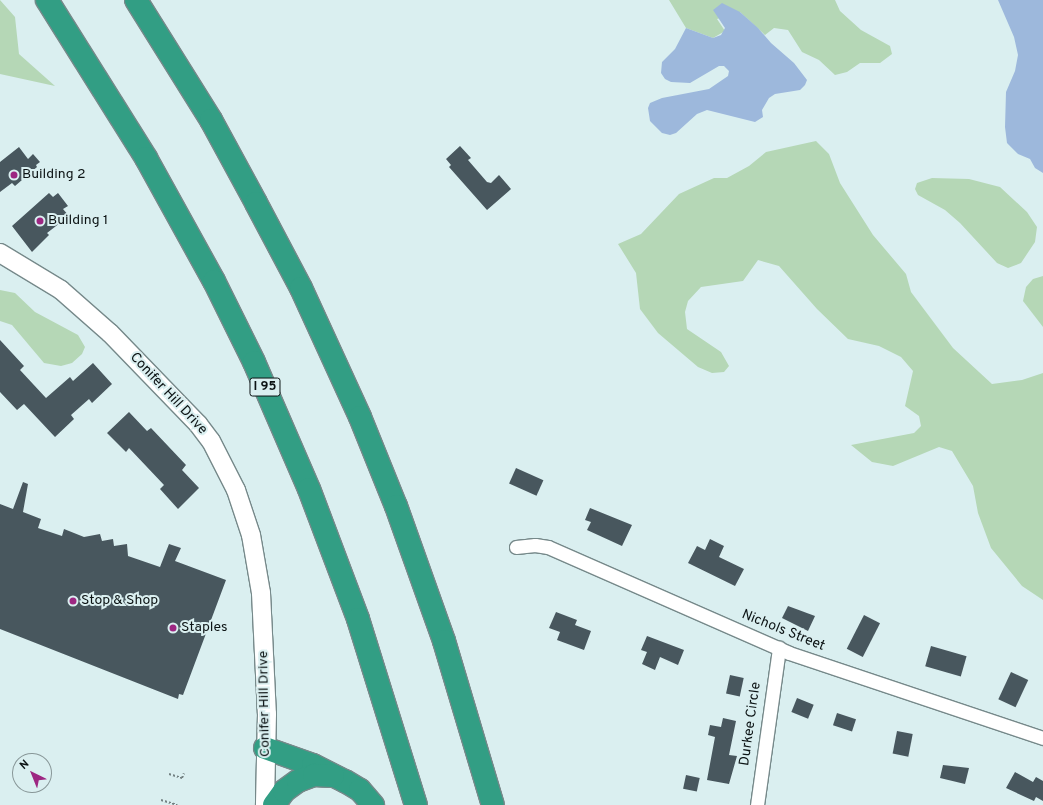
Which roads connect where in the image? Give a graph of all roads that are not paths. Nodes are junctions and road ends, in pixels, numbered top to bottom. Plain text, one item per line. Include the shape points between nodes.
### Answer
1 (47, 0) edge
2 (136, 0) edge
3 (0, 253) edge
4 (516, 547) dead end
5 (779, 648) junction
6 (1043, 738) edge
7 (266, 748) junction
8 (339, 778) junction
9 (266, 805) edge
10 (274, 805) edge
11 (373, 805) edge
12 (416, 805) edge
13 (493, 805) edge
14 (757, 805) edge

1 - 12 highway, I 95 via 146,158 214,281 257,370 309,489 358,619
2 - 13 highway via 203,107 256,203 300,288 360,417 399,513 444,641
3 - 7 street, Conifer Hill Drive via 61,290 110,333 173,396 211,441 236,490 252,542 261,593 267,714
4 - 5 street, Nichols Street via 548,547
5 - 6 street, Nichols Street
5 - 14 street, Durkee Circle
7 - 8 highway
7 - 9 street, Conifer Hill Drive
8 - 10 highway via 322,775 306,778 284,791
8 - 11 highway via 360,790

